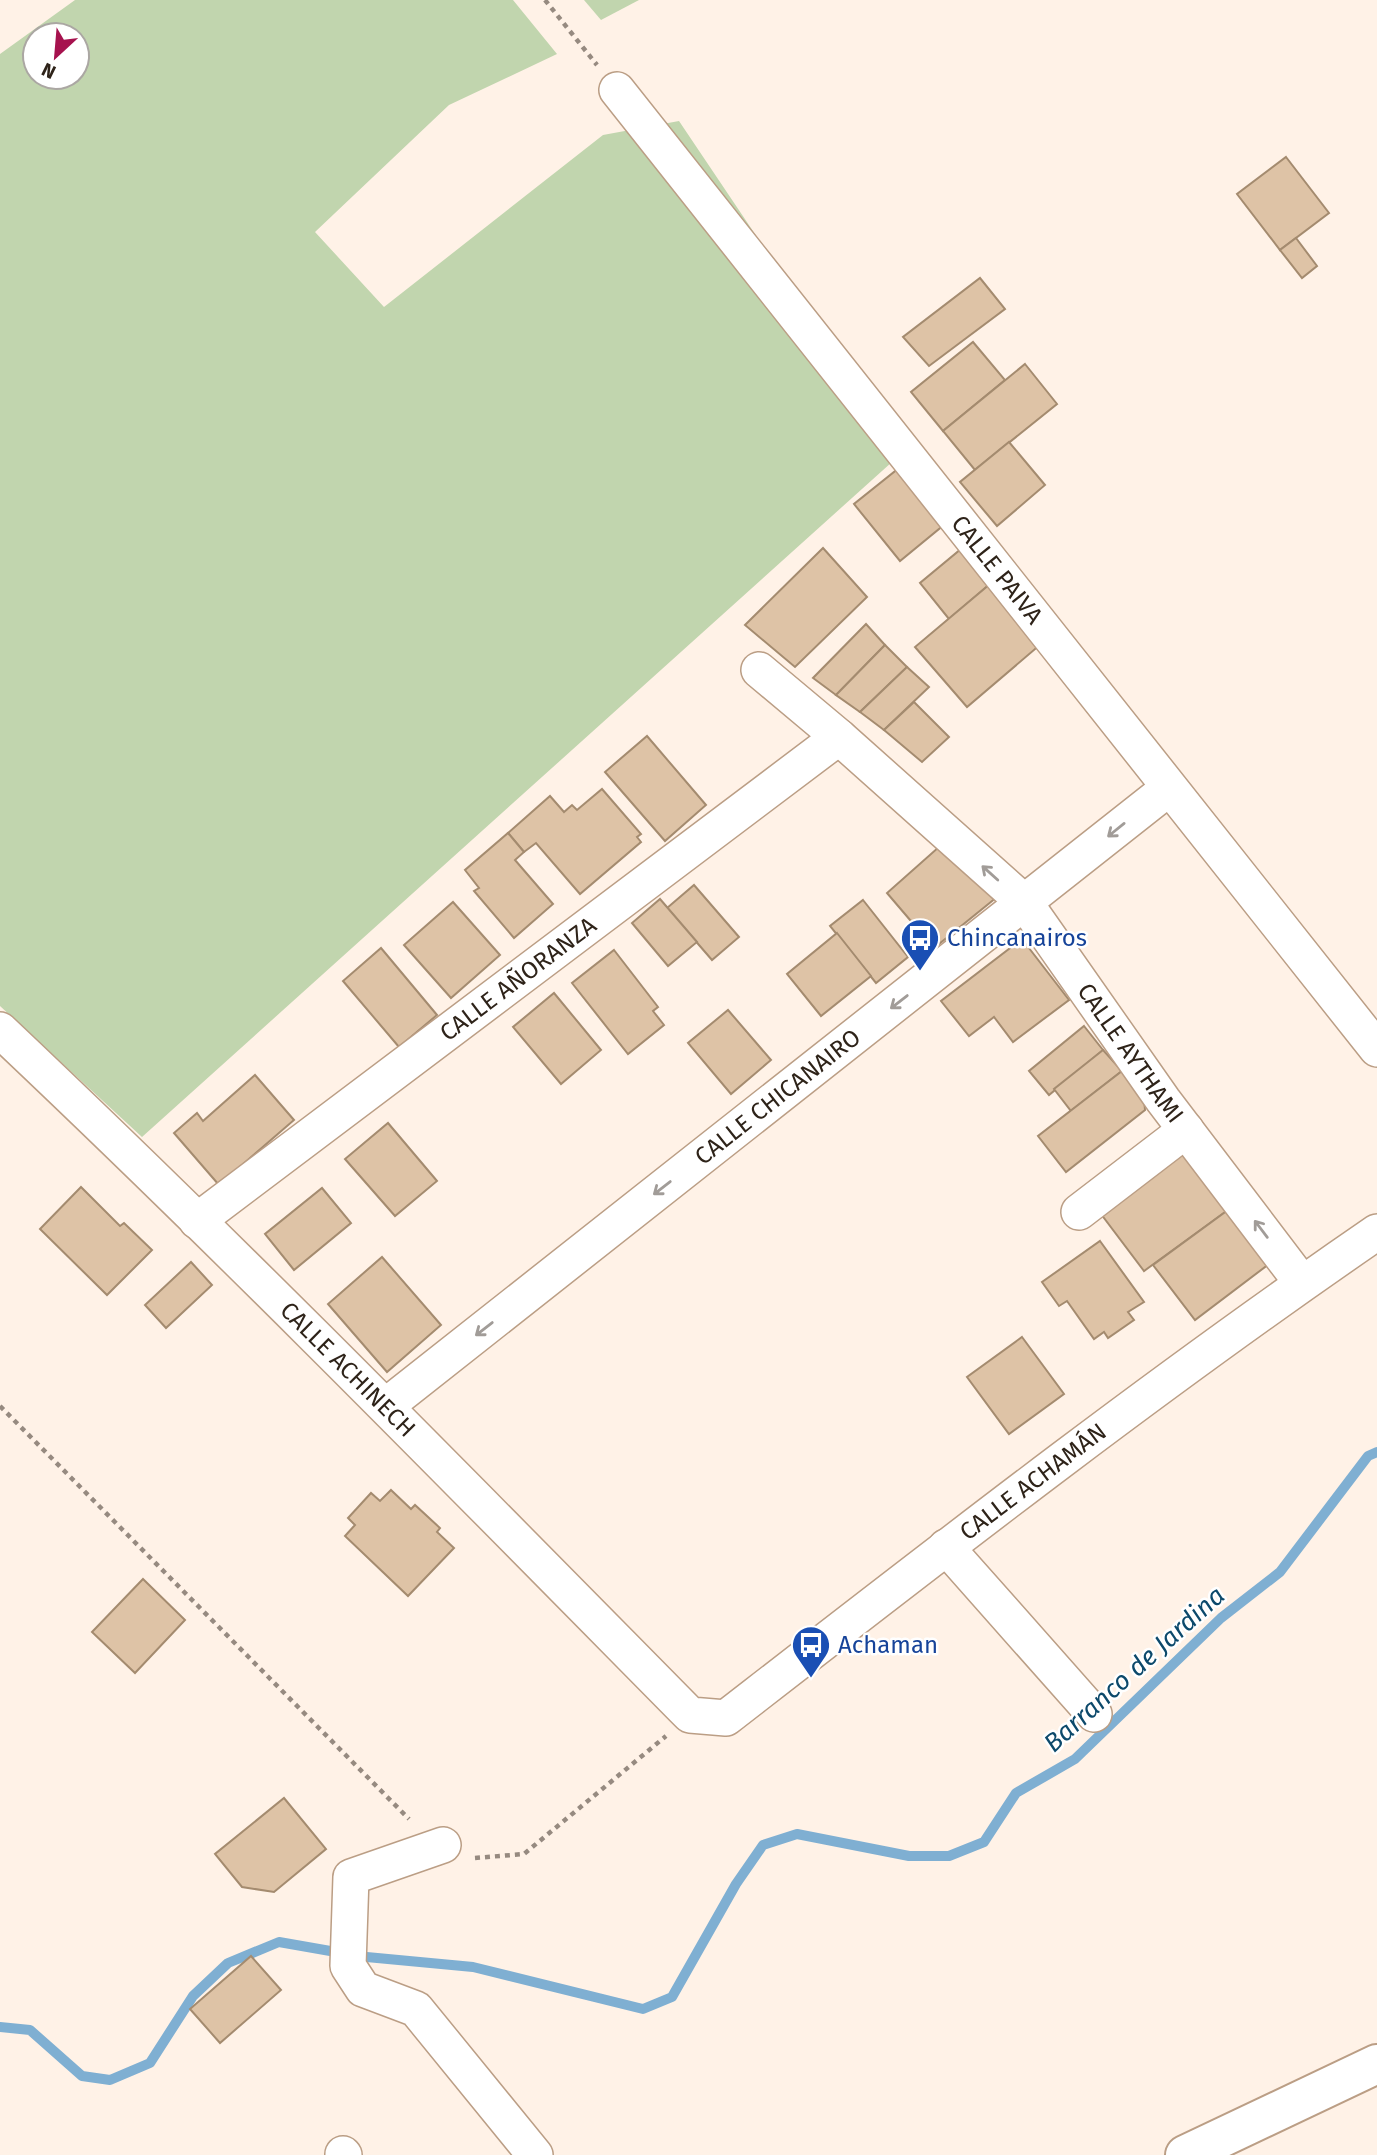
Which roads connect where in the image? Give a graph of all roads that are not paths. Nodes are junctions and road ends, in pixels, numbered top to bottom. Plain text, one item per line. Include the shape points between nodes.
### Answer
1 (617, 90) road end
2 (759, 670) dead end
3 (839, 737) junction
4 (1169, 788) junction
5 (1025, 903) junction
6 (0, 1030) edge
7 (1377, 1049) edge
8 (1186, 1130) junction
9 (1079, 1212) dead end
10 (197, 1221) junction
11 (1377, 1232) edge
12 (1302, 1283) junction
13 (386, 1406) junction
14 (946, 1547) junction
15 (1094, 1714) dead end
16 (690, 1715) joint
17 (443, 1845) road end
18 (1377, 2064) edge
19 (535, 2155) edge
20 (1185, 2155) edge

1 - 4 street, CALLE PAIVA
2 - 3 street, CALLE AYTHAMI
5 -> 3 street, CALLE AYTHAMI
3 - 10 street, CALLE AÑORANZA
4 -> 5 street, CALLE CHICANAIRO
4 - 7 street, CALLE PAIVA
5 - 8 street, CALLE AYTHAMI
5 -> 13 street, CALLE CHICANAIRO
6 - 10 street, CALLE ACHINECH
8 - 9 street
12 -> 8 street, CALLE AYTHAMI
10 - 13 street, CALLE ACHINECH
11 - 12 street, CALLE ACHAMÁN
12 - 14 street, CALLE ACHAMÁN
13 - 16 street, CALLE ACHINECH
14 - 15 street
14 - 16 street, CALLE ACHAMÁN via 726,1718
17 - 19 street via 351,1877 349,1952 363,1989 416,2009
18 - 20 main road

